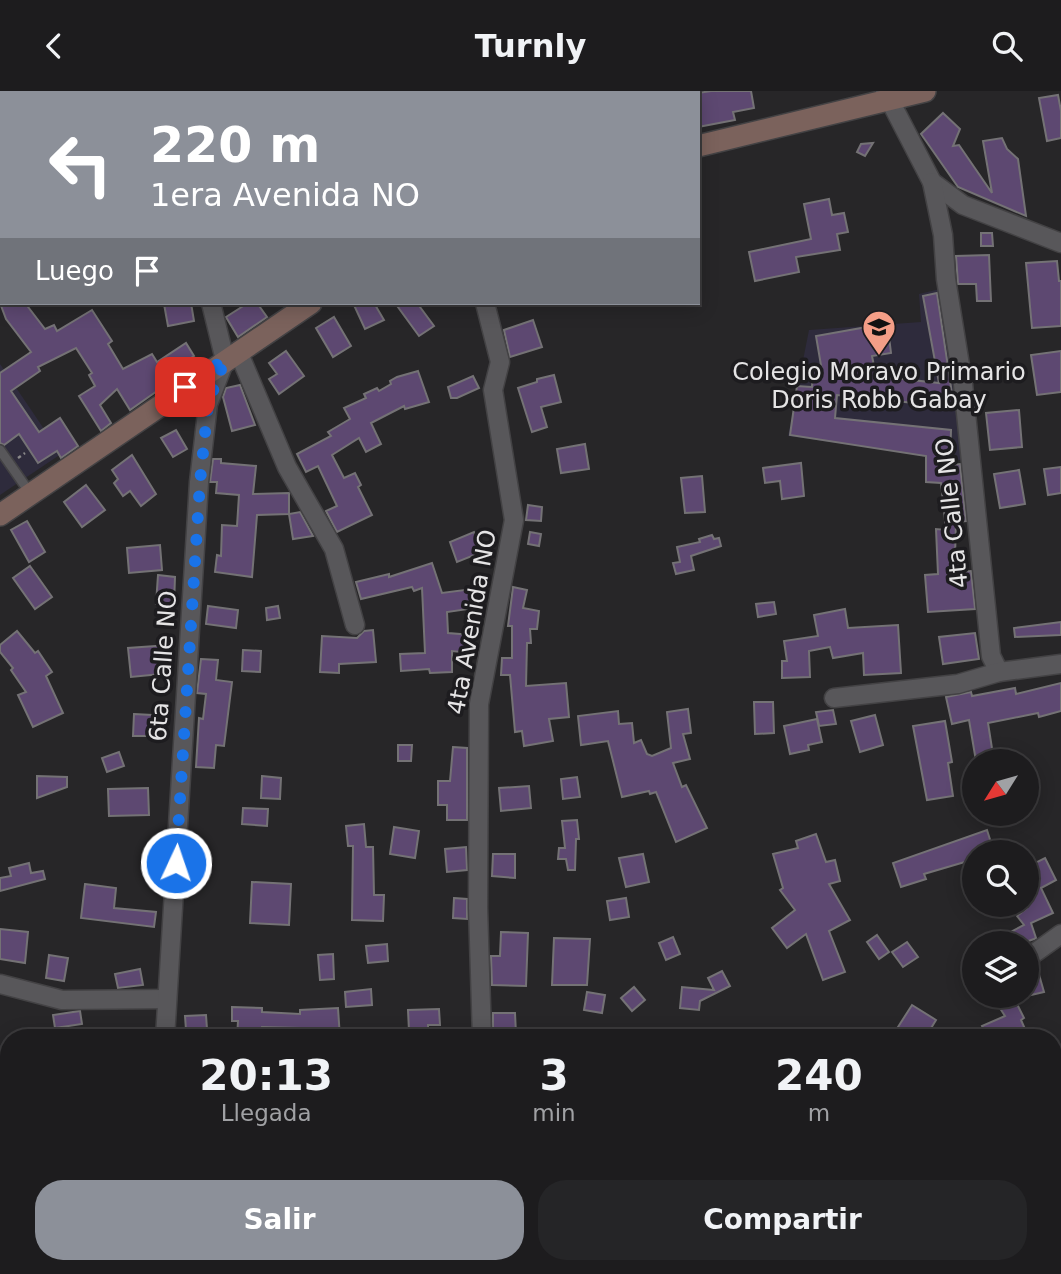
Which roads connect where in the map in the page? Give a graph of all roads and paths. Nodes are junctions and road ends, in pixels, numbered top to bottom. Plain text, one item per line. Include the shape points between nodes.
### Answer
1 (925, 91) edge
2 (887, 95) edge
3 (700, 145) edge
4 (932, 182) junction
5 (1061, 243) edge
6 (212, 305) edge
7 (308, 305) edge
8 (486, 305) edge
9 (232, 355) junction
10 (0, 450) edge
11 (31, 494) junction
12 (0, 515) edge
13 (355, 625) dead end
14 (1061, 664) edge
15 (999, 672) junction
16 (834, 698) dead end
17 (1061, 934) edge
18 (1039, 950) edge
19 (0, 984) edge
20 (167, 999) junction
21 (165, 1029) edge
22 (482, 1029) edge

1 - 2 street
2 - 3 street
2 - 4 street
4 - 5 street via 963,205
4 - 15 street, 4ta Calle NO via 963,384 991,656
6 - 9 street
7 - 9 street
8 - 22 street, 4ta Avenida NO via 500,362 493,390 514,520 478,704
9 - 11 street
9 - 13 street via 334,549
9 - 20 street, 6ta Calle NO via 208,404 200,482
10 - 11 lane
11 - 12 street
14 - 15 street
15 - 16 street via 958,684
17 - 18 street
19 - 20 street via 62,1000
20 - 21 street, 6ta Calle NO

